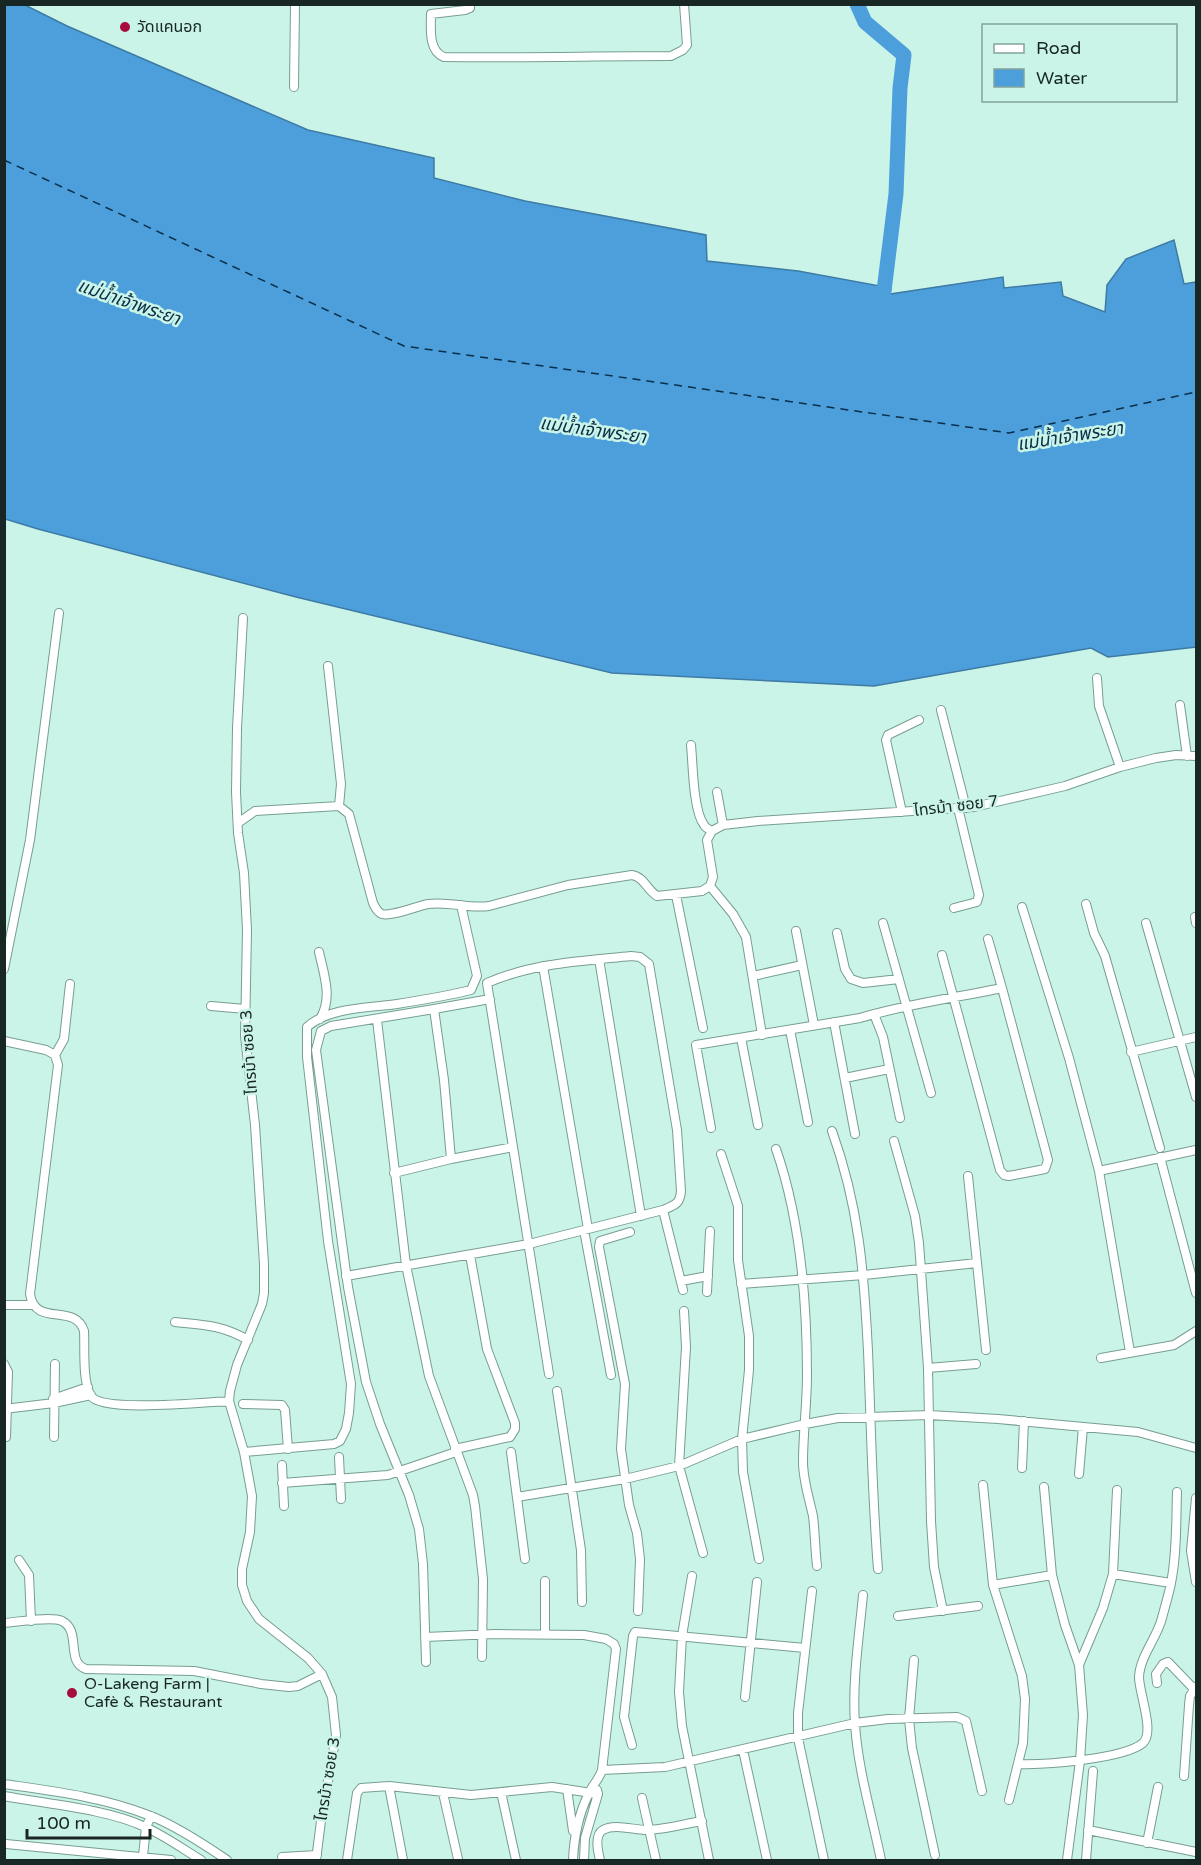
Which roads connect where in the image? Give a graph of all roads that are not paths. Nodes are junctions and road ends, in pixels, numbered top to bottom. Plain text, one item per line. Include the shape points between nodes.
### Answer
1 (295, 4) edge
2 (470, 4) edge
3 (684, 4) edge
4 (294, 87) dead end
5 (59, 613) dead end
6 (243, 618) dead end
7 (328, 666) dead end
8 (1097, 678) dead end
9 (1180, 705) dead end
10 (941, 710) dead end
11 (919, 720) dead end
12 (692, 746) dead end
13 (1187, 756) junction
14 (1197, 756) edge
15 (1120, 767) junction
16 (717, 792) dead end
17 (339, 806) junction
18 (962, 808) junction
19 (902, 812) junction
20 (238, 823) junction
21 (723, 825) junction
22 (712, 831) junction
23 (710, 886) junction
24 (676, 895) junction
25 (1086, 904) dead end
26 (461, 905) junction
27 (1022, 907) dead end
28 (954, 908) dead end
29 (883, 923) dead end
30 (1146, 923) dead end
31 (796, 931) dead end
32 (837, 933) dead end
33 (8, 936) edge
34 (988, 939) dead end
35 (319, 952) dead end
36 (942, 955) dead end
37 (599, 959) junction
38 (802, 965) junction
39 (543, 966) junction
40 (4, 969) edge
41 (753, 976) junction
42 (899, 979) junction
43 (70, 984) dead end
44 (1002, 988) junction
45 (954, 998) junction
46 (490, 999) junction
47 (210, 1006) dead end
48 (907, 1007) junction
49 (245, 1009) junction
50 (434, 1009) junction
51 (874, 1014) junction
52 (320, 1019) junction
53 (377, 1020) junction
54 (834, 1022) junction
55 (814, 1026) junction
56 (704, 1028) dead end
57 (790, 1030) junction
58 (762, 1035) junction
59 (1197, 1037) edge
60 (741, 1038) junction
61 (1180, 1040) junction
62 (4, 1041) edge
63 (1131, 1052) junction
64 (55, 1055) junction
65 (889, 1069) junction
66 (844, 1078) junction
67 (930, 1093) dead end
68 (1197, 1097) edge
69 (900, 1118) dead end
70 (808, 1122) dead end
71 (758, 1125) dead end
72 (711, 1128) dead end
73 (832, 1131) dead end
74 (855, 1134) dead end
75 (894, 1141) dead end
76 (513, 1147) junction
77 (776, 1149) dead end
78 (1197, 1150) edge
79 (1160, 1153) junction
80 (721, 1154) dead end
81 (452, 1160) junction
82 (1099, 1171) junction
83 (394, 1173) junction
84 (968, 1176) dead end
85 (663, 1210) junction
86 (641, 1216) junction
87 (586, 1230) junction
88 (710, 1231) dead end
89 (630, 1232) dead end
90 (529, 1244) junction
91 (471, 1255) junction
92 (977, 1263) junction
93 (406, 1265) junction
94 (921, 1269) junction
95 (864, 1275) junction
96 (346, 1276) junction
97 (708, 1276) junction
98 (801, 1279) junction
99 (741, 1284) junction
100 (707, 1292) dead end
101 (1197, 1293) edge
102 (4, 1305) edge
103 (32, 1305) junction
104 (684, 1311) dead end
105 (175, 1322) dead end
106 (1197, 1331) edge
107 (248, 1340) junction
108 (986, 1350) dead end
109 (1130, 1352) junction
110 (1101, 1358) dead end
111 (4, 1364) edge
112 (55, 1364) dead end
113 (976, 1364) dead end
114 (928, 1368) junction
115 (549, 1374) dead end
116 (611, 1375) dead end
117 (89, 1391) junction
118 (557, 1391) dead end
119 (229, 1401) junction
120 (51, 1402) junction
121 (243, 1404) dead end
122 (6, 1409) edge
123 (929, 1415) junction
124 (871, 1416) junction
125 (1024, 1421) junction
126 (805, 1424) junction
127 (1083, 1426) junction
128 (6, 1437) dead end
129 (54, 1437) dead end
130 (742, 1439) junction
131 (1197, 1448) edge
132 (288, 1449) junction
133 (456, 1451) junction
134 (244, 1452) junction
135 (512, 1452) dead end
136 (339, 1457) dead end
137 (282, 1465) dead end
138 (679, 1466) junction
139 (1022, 1468) dead end
140 (400, 1471) junction
141 (1079, 1474) dead end
142 (340, 1479) junction
143 (625, 1479) junction
144 (282, 1483) junction
145 (983, 1485) dead end
146 (1044, 1487) dead end
147 (571, 1489) junction
148 (1117, 1490) dead end
149 (1177, 1492) dead end
150 (517, 1497) junction
151 (1197, 1498) edge
152 (341, 1499) dead end
153 (284, 1506) dead end
154 (703, 1553) dead end
155 (525, 1559) dead end
156 (759, 1559) dead end
157 (19, 1560) dead end
158 (817, 1566) dead end
159 (878, 1569) dead end
160 (1113, 1574) junction
161 (1052, 1575) junction
162 (692, 1576) dead end
163 (545, 1581) dead end
164 (758, 1582) dead end
165 (1197, 1582) edge
166 (1171, 1584) junction
167 (993, 1585) junction
168 (812, 1590) dead end
169 (863, 1595) dead end
170 (582, 1602) dead end
171 (978, 1606) dead end
172 (638, 1611) dead end
173 (943, 1611) junction
174 (898, 1616) dead end
175 (31, 1621) junction
176 (4, 1623) edge
177 (545, 1634) junction
178 (482, 1635) junction
179 (682, 1636) junction
180 (1069, 1636) junction
181 (425, 1637) junction
182 (1090, 1640) junction
183 (751, 1642) junction
184 (805, 1648) junction
185 (482, 1657) dead end
186 (914, 1660) dead end
187 (426, 1662) dead end
188 (1079, 1665) junction
189 (322, 1674) junction
190 (1157, 1683) dead end
191 (1195, 1688) edge
192 (745, 1697) dead end
193 (909, 1719) junction
194 (855, 1723) junction
195 (798, 1738) junction
196 (632, 1745) dead end
197 (743, 1750) junction
198 (1080, 1761) junction
199 (690, 1762) junction
200 (1018, 1764) junction
201 (602, 1770) junction
202 (1093, 1771) dead end
203 (1184, 1776) dead end
204 (596, 1783) junction
205 (8, 1785) edge
206 (389, 1786) junction
207 (1158, 1787) dead end
208 (567, 1789) junction
209 (982, 1791) dead end
210 (501, 1792) junction
211 (589, 1792) junction
212 (443, 1793) junction
213 (598, 1794) junction
214 (8, 1797) edge
215 (642, 1798) dead end
216 (1009, 1800) dead end
217 (151, 1816) junction
218 (702, 1821) junction
219 (146, 1827) junction
220 (648, 1830) junction
221 (1088, 1830) junction
222 (574, 1835) junction
223 (1147, 1843) junction
224 (6, 1844) dead end
225 (1197, 1852) edge
226 (935, 1855) dead end
227 (143, 1856) junction
228 (282, 1857) dead end
229 (316, 1858) edge
230 (458, 1859) dead end
231 (171, 1860) edge
232 (201, 1860) edge
233 (227, 1860) edge
234 (346, 1860) edge
235 (403, 1860) edge
236 (516, 1860) edge
237 (573, 1860) edge
238 (584, 1860) edge
239 (600, 1860) edge
240 (656, 1860) edge
241 (710, 1860) edge
242 (767, 1860) edge
243 (824, 1860) edge
244 (881, 1860) edge
245 (1067, 1860) edge
246 (1086, 1860) edge

1 - 4 street
2 - 3 street via 465,10 431,14 433,49 438,55 526,59 671,56 687,45
5 - 33 street via 30,840
6 - 20 street, ไทรม้า ซอย 3 via 237,728
7 - 17 street via 341,784
8 - 15 street via 1099,706
9 - 13 street
10 - 18 street
11 - 19 street via 888,735 886,740
12 - 22 street via 699,811 705,826
13 - 14 street, ไทรม้า ซอย 7
13 - 15 street, ไทรม้า ซอย 7 via 1156,758
15 - 18 street, ไทรม้า ซอย 7 via 1065,786
16 - 21 street
17 - 20 street via 255,811
17 - 26 street via 349,814 378,912 389,915 430,904
18 - 19 street, ไทรม้า ซอย 7
18 - 28 street via 979,895 977,902
19 - 21 street, ไทรม้า ซอย 7
20 - 49 street, ไทรม้า ซอย 3 via 247,930
21 - 22 street, ไทรม้า ซอย 7
22 - 23 street via 707,840 713,877
23 - 24 street
23 - 41 street via 739,922
24 - 26 street via 657,896 638,876 632,875 568,885 478,908
24 - 56 street
25 - 63 street via 1105,956
26 - 52 street via 477,976 471,990
27 - 82 street
29 - 42 street
30 - 61 street
31 - 38 street
32 - 42 street via 851,979
33 - 40 street
34 - 44 street
35 - 52 street via 328,998
36 - 45 street
37 - 39 street
37 - 85 street via 631,956 649,964 677,1130 680,1201
37 - 86 street
38 - 41 street
38 - 55 street
39 - 46 street via 487,983
39 - 87 street
41 - 58 street
42 - 48 street
43 - 64 street via 64,1039
44 - 45 street
44 - 45 street via 1048,1160 1045,1169 1009,1176 1000,1170
45 - 48 street
46 - 50 street
46 - 76 street
47 - 49 street
48 - 51 street
48 - 67 street
49 - 107 street, ไทรม้า ซอย 3 via 264,1264 263,1300
50 - 53 street
50 - 81 street
51 - 54 street
51 - 65 street
52 - 132 street via 307,1027 307,1057 328,1241 351,1384 349,1413 340,1441
53 - 83 street
53 - 96 street via 331,1026 321,1031 316,1050
54 - 55 street
54 - 66 street
55 - 57 street
57 - 58 street
57 - 70 street
58 - 60 street
59 - 61 street
60 - 71 street
60 - 72 street via 696,1045
61 - 63 street
61 - 68 street
62 - 64 street
63 - 79 street
64 - 103 street via 58,1065 30,1294
65 - 66 street
65 - 69 street
66 - 74 street
73 - 95 street via 854,1205
75 - 94 street via 915,1216
76 - 81 street
76 - 90 street
77 - 98 street via 794,1211
78 - 79 street
79 - 82 street
79 - 101 street
80 - 99 street via 738,1206
81 - 83 street
82 - 109 street
83 - 93 street
84 - 92 street
85 - 86 street
85 - 97 street via 682,1285
86 - 87 street
87 - 90 street
87 - 116 street
88 - 97 street
89 - 143 street via 604,1238 598,1247 625,1384 621,1449
90 - 91 street
90 - 115 street
91 - 93 street
91 - 133 street via 487,1349 515,1429 510,1437
92 - 94 street
92 - 108 street
93 - 96 street
93 - 133 street via 429,1376
94 - 95 street
94 - 114 street
95 - 98 street
95 - 124 street
96 - 140 street via 366,1382
97 - 100 street
98 - 99 street
98 - 126 street via 806,1339
99 - 130 street via 749,1336
102 - 103 street
103 - 117 street via 82,1324
104 - 138 street via 686,1347
105 - 107 street via 229,1329
106 - 109 street via 1174,1345
107 - 119 street, ไทรม้า ซอย 3 via 237,1365
109 - 110 street
111 - 122 street via 8,1372
112 - 120 street
113 - 114 street
114 - 123 street
117 - 119 street via 101,1403 112,1405
117 - 120 street
118 - 147 street
119 - 134 street, ไทรม้า ซอย 3
120 - 122 street
120 - 129 street
121 - 132 street via 282,1405
122 - 128 street
123 - 124 street
123 - 125 street
123 - 173 street via 933,1556
124 - 126 street
124 - 159 street
125 - 127 street
125 - 139 street
126 - 130 street
126 - 158 street via 803,1467
127 - 131 street via 1138,1432
127 - 141 street
130 - 138 street
130 - 156 street via 744,1480
132 - 134 street
133 - 140 street
133 - 178 street via 475,1506 483,1580
134 - 189 street, ไทรม้า ซอย 3 via 253,1502 242,1569 247,1601 259,1619
135 - 150 street
136 - 142 street
137 - 144 street
138 - 143 street
138 - 154 street
140 - 142 street
140 - 181 street via 419,1529
142 - 144 street
142 - 152 street
143 - 147 street
143 - 172 street via 640,1558
144 - 153 street
145 - 167 street
146 - 161 street
147 - 150 street
147 - 170 street via 581,1550
148 - 160 street
149 - 166 street
150 - 155 street
151 - 165 street via 1191,1551
157 - 175 street via 29,1575
160 - 166 street
160 - 182 street
161 - 167 street
161 - 180 street
162 - 179 street
163 - 177 street
164 - 183 street
166 - 198 street via 1161,1622 1140,1671 1148,1734 1145,1741 1135,1749
167 - 200 street via 1026,1699
168 - 184 street
169 - 194 street
171 - 173 street
173 - 174 street
175 - 176 street
175 - 189 street via 64,1622 72,1633 75,1660 86,1669 194,1671 289,1687
177 - 178 street
177 - 201 street via 584,1635 614,1644
178 - 181 street
178 - 185 street
179 - 183 street
179 - 196 street via 640,1632 633,1636 624,1716
179 - 199 street via 682,1726
180 - 182 street via 1077,1642
180 - 188 street
181 - 187 street
182 - 188 street
183 - 184 street
183 - 192 street
184 - 195 street
186 - 193 street
188 - 198 street via 1083,1715
189 - 229 street, ไทรม้า ซอย 3 via 332,1697 336,1735
190 - 191 street via 1156,1674 1168,1662
191 - 203 street via 1189,1705
193 - 194 street
193 - 209 street via 957,1717 966,1721
193 - 226 street
194 - 195 street
194 - 244 street
195 - 197 street
195 - 243 street
197 - 199 street
197 - 242 street
198 - 200 street
198 - 245 street
199 - 201 street
199 - 218 street
200 - 216 street
201 - 204 street
202 - 221 street
204 - 211 street
204 - 213 street
205 - 217 street via 109,1802
206 - 212 street
206 - 234 street via 361,1788 357,1793
206 - 235 street
207 - 223 street
208 - 210 street
208 - 211 street
208 - 222 street
210 - 212 street
210 - 236 street
211 - 213 street
211 - 222 street
212 - 230 street
213 - 238 street via 585,1838
214 - 219 street via 105,1814
215 - 220 street
217 - 219 street
217 - 233 street
218 - 220 street
218 - 241 street
219 - 227 street
219 - 232 street
220 - 239 street via 604,1829 597,1844
220 - 240 street
221 - 223 street
221 - 246 street
222 - 237 street
223 - 225 street
224 - 227 street
227 - 231 street
228 - 229 street

